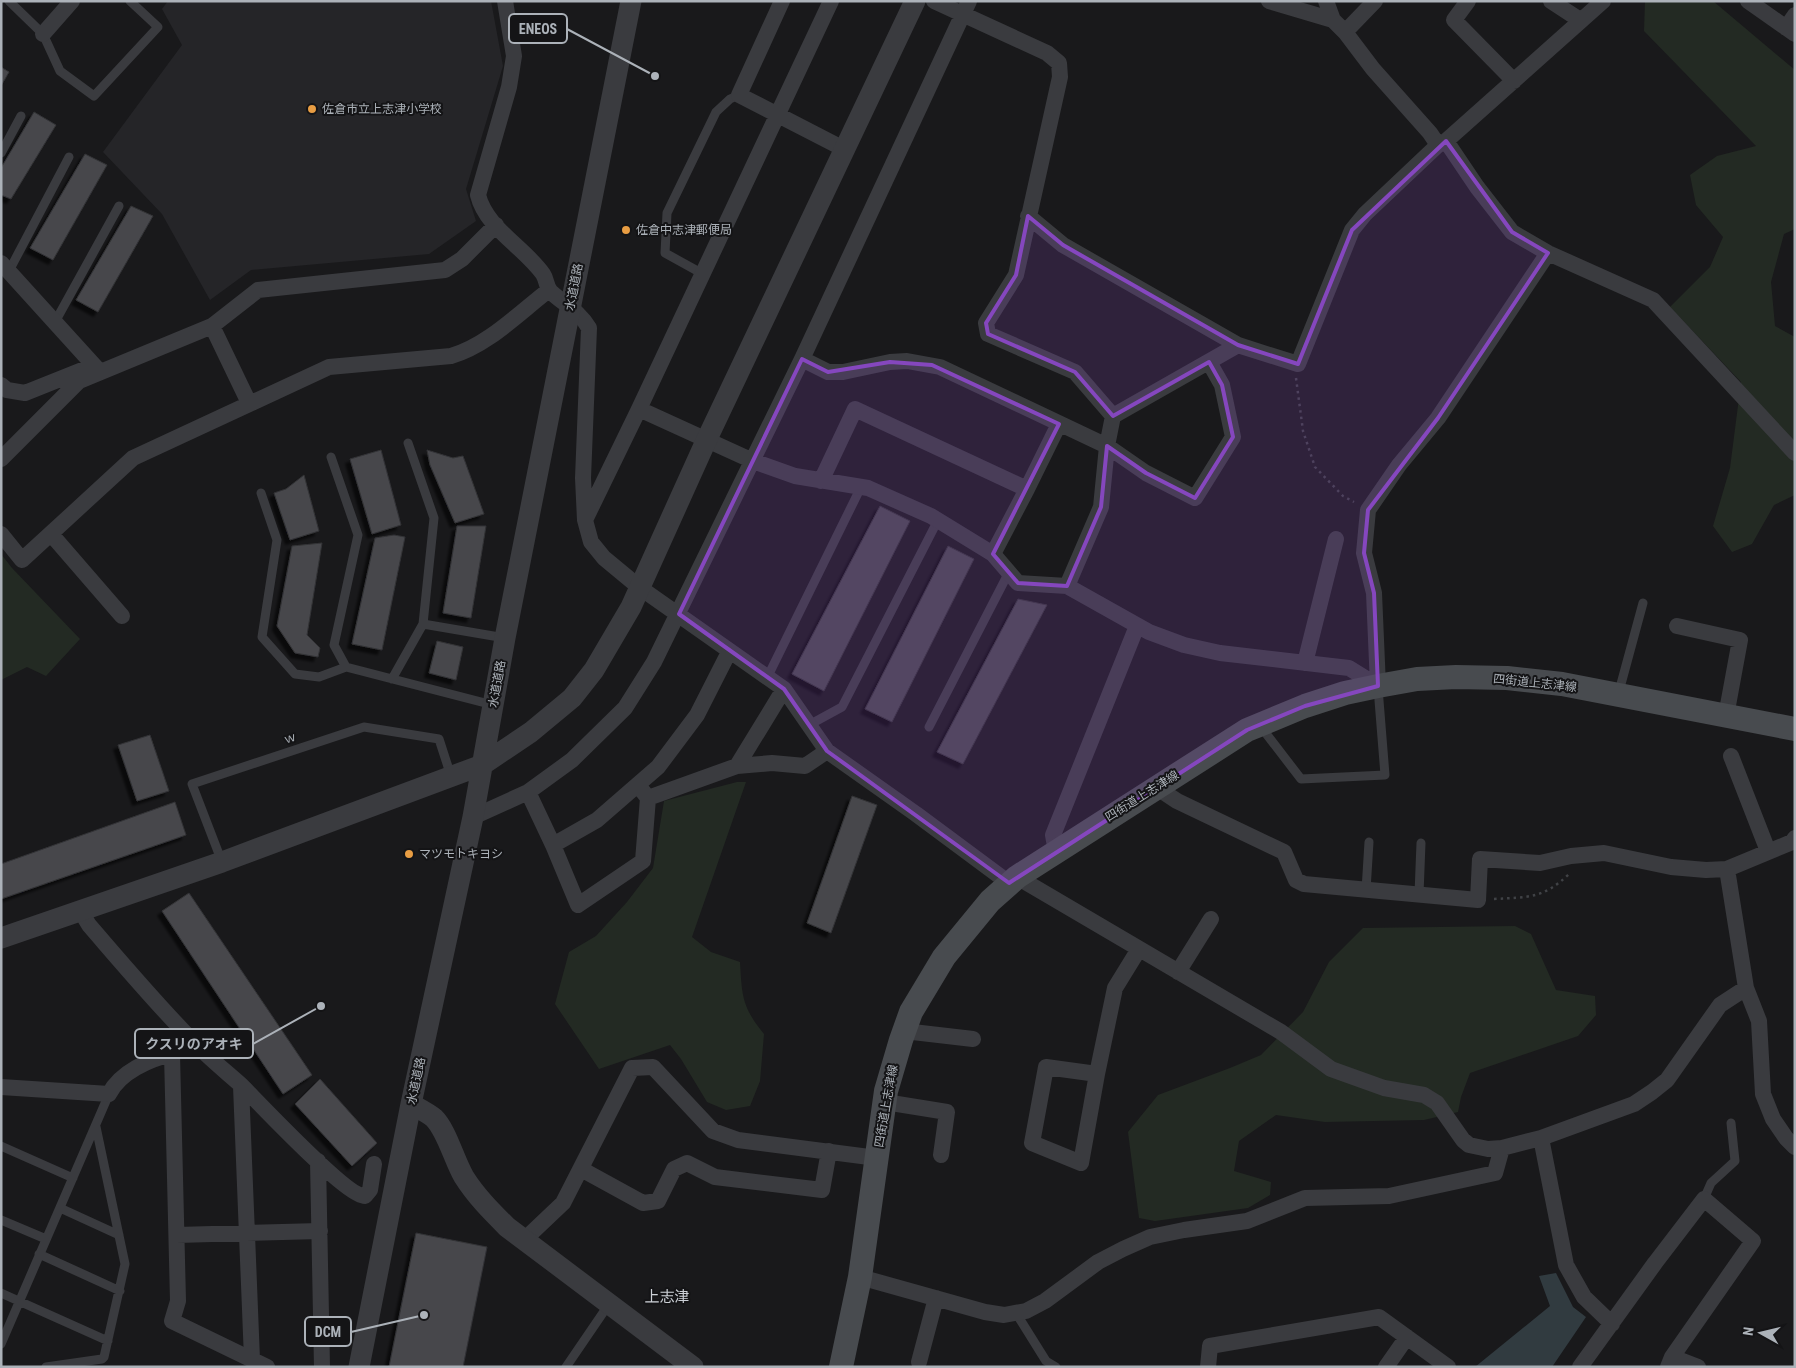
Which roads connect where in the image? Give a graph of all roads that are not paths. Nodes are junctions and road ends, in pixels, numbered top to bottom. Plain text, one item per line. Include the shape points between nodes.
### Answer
1 (9, 1) edge
2 (72, 1) edge
3 (130, 1) edge
4 (505, 1) edge
5 (631, 1) edge
6 (782, 1) edge
7 (831, 1) edge
8 (915, 1) edge
9 (934, 1) edge
10 (1269, 1) edge
11 (1326, 1) edge
12 (1375, 1) edge
13 (1468, 1) edge
14 (1551, 1) edge
15 (1603, 1) edge
16 (1748, 1) edge
17 (966, 8) edge
18 (1333, 20) junction
19 (1580, 20) junction
20 (1792, 26) edge
21 (1345, 32) junction
22 (42, 34) junction
23 (1514, 81) junction
24 (739, 95) junction
25 (778, 115) junction
26 (21, 116) dead end
27 (1442, 143) junction
28 (844, 149) junction
29 (1, 153) edge
30 (69, 157) dead end
31 (120, 206) dead end
32 (1028, 216) junction
33 (496, 225) junction
34 (1548, 253) junction
35 (5, 267) edge
36 (702, 274) junction
37 (549, 290) junction
38 (570, 306) junction
39 (55, 322) junction
40 (212, 326) junction
41 (1238, 346) junction
42 (802, 359) junction
43 (1209, 362) junction
44 (97, 368) junction
45 (1, 385) edge
46 (249, 403) junction
47 (639, 409) junction
48 (1113, 416) junction
49 (1059, 424) junction
50 (706, 441) junction
51 (408, 443) dead end
52 (1107, 446) junction
53 (1795, 453) edge
54 (331, 457) dead end
55 (1, 459) edge
56 (753, 461) junction
57 (821, 481) junction
58 (861, 488) junction
59 (1027, 489) junction
60 (261, 493) dead end
61 (585, 520) junction
62 (938, 520) junction
63 (1, 534) edge
64 (51, 534) junction
65 (1336, 539) dead end
66 (993, 554) junction
67 (1008, 572) junction
68 (1067, 586) junction
69 (639, 587) junction
70 (1643, 603) dead end
71 (679, 614) junction
72 (122, 616) dead end
73 (423, 624) junction
74 (1137, 626) junction
75 (1677, 626) dead end
76 (505, 638) junction
77 (729, 652) junction
78 (1305, 663) junction
79 (346, 666) junction
80 (767, 678) junction
81 (392, 679) junction
82 (1378, 686) junction
83 (784, 689) junction
84 (1618, 695) junction
85 (493, 705) junction
86 (1726, 716) junction
87 (1260, 724) junction
88 (809, 725) junction
89 (929, 727) dead end
90 (1795, 728) edge
91 (827, 751) junction
92 (1731, 756) dead end
93 (482, 765) junction
94 (736, 766) junction
95 (452, 778) junction
96 (1156, 787) junction
97 (528, 792) junction
98 (643, 792) junction
99 (473, 817) junction
100 (1795, 838) edge
101 (1369, 842) dead end
102 (1420, 843) dead end
103 (553, 845) junction
104 (1768, 851) junction
105 (1056, 852) junction
106 (222, 862) junction
107 (1726, 869) junction
108 (1013, 880) junction
109 (1366, 890) junction
110 (1419, 894) junction
111 (80, 910) junction
112 (1211, 919) dead end
113 (1, 938) edge
114 (1139, 949) junction
115 (1178, 972) junction
116 (1746, 988) junction
117 (904, 1031) junction
118 (189, 1038) junction
119 (973, 1038) dead end
120 (172, 1054) junction
121 (1097, 1074) junction
122 (241, 1086) junction
123 (1, 1087) edge
124 (110, 1094) junction
125 (885, 1102) junction
126 (411, 1104) junction
127 (1731, 1123) dead end
128 (96, 1127) junction
129 (1540, 1138) junction
130 (1, 1146) edge
131 (1795, 1147) edge
132 (1502, 1148) junction
133 (829, 1151) junction
134 (941, 1155) dead end
135 (877, 1158) junction
136 (318, 1161) junction
137 (374, 1164) dead end
138 (581, 1169) junction
139 (73, 1178) junction
140 (1704, 1199) junction
141 (60, 1208) junction
142 (1, 1220) edge
143 (320, 1231) junction
144 (247, 1233) junction
145 (119, 1234) junction
146 (177, 1235) junction
147 (46, 1239) junction
148 (524, 1240) junction
149 (39, 1254) junction
150 (860, 1277) junction
151 (120, 1291) junction
152 (1, 1293) edge
153 (936, 1298) junction
154 (19, 1301) junction
155 (609, 1304) junction
156 (1016, 1313) junction
157 (1612, 1324) junction
158 (1407, 1337) junction
159 (108, 1341) junction
160 (1, 1344) edge
161 (252, 1359) junction
162 (919, 1362) dead end
163 (1670, 1362) edge
164 (46, 1367) edge
165 (267, 1367) edge
166 (322, 1367) edge
167 (359, 1367) edge
168 (566, 1367) edge
169 (693, 1367) edge
170 (842, 1367) edge
171 (1056, 1367) edge
172 (1208, 1367) edge
173 (1386, 1367) edge
174 (1448, 1367) edge
175 (1580, 1367) edge
176 (1698, 1367) edge

1 - 22 lane
2 - 22 street
3 - 22 lane via 158,27 94,96 60,71
4 - 33 street via 514,56 509,87 478,195 481,206
5 - 38 street, 水道道路
6 - 24 street
7 - 25 street
8 - 28 street
9 - 17 street
10 - 18 street
11 - 18 street
12 - 21 street
13 - 23 street via 1454,20
14 - 19 street
15 - 19 street
16 - 20 street
17 - 32 street via 1059,63 1060,77
17 - 42 street
18 - 21 street
19 - 23 street
21 - 27 street via 1372,69
23 - 27 street
24 - 25 street
24 - 36 lane via 716,112 667,213 665,253
25 - 28 street
25 - 36 street
26 - 29 lane
27 - 34 street via 1512,232
27 - 41 street via 1352,230 1298,364
28 - 50 street
30 - 35 lane
31 - 39 lane
32 - 41 street via 1063,245
32 - 48 street via 1016,275 986,323 988,334 1075,372
33 - 37 street via 544,275
33 - 40 street via 462,259 445,270 258,290
34 - 53 street via 1653,300
34 - 82 street via 1438,418 1368,510 1364,553 1374,593
35 - 39 street
36 - 47 street
37 - 38 street
37 - 46 street via 477,346 462,352 451,356 329,367
38 - 61 street via 589,328 583,478
38 - 76 street, 水道道路
39 - 44 street
40 - 44 street
40 - 46 street
41 - 43 street
42 - 49 street via 828,372 890,362 932,364
42 - 56 street
43 - 48 street
43 - 52 street via 1222,385 1233,436 1195,498 1146,472
44 - 45 street via 25,393 7,390
44 - 55 street
46 - 64 street via 133,458
47 - 50 street
47 - 61 street
48 - 52 street
49 - 52 street
49 - 59 street
50 - 56 street
50 - 69 street
51 - 73 lane via 434,518
52 - 68 street via 1101,507
54 - 79 lane via 358,535 334,645
56 - 57 street via 795,476
56 - 71 street
57 - 58 street
57 - 59 street via 856,409
58 - 62 street via 868,488
58 - 80 lane
59 - 66 street
60 - 79 lane via 277,540 262,637 295,674 319,677
61 - 69 street via 591,542 604,558
62 - 66 street
62 - 88 lane via 842,707
63 - 64 street via 22,560
64 - 72 street
65 - 78 street
66 - 67 street
67 - 68 street via 1018,583
67 - 89 lane
68 - 74 street
69 - 71 street
69 - 93 street via 612,641 572,698 531,732
70 - 84 lane
71 - 77 street
71 - 97 street via 625,708 572,760
73 - 76 lane
73 - 81 lane
74 - 78 street via 1184,645 1220,653
74 - 105 street via 1053,835
75 - 86 street via 1740,640
76 - 85 street, 水道道路
77 - 80 street
77 - 98 street via 697,715
78 - 82 street via 1350,668
79 - 81 lane
80 - 83 street
81 - 85 lane
82 - 84 main road, 四街道上志津線 via 1456,677 1507,678
82 - 87 main road, 四街道上志津線 via 1337,695
82 - 87 lane via 1384,775 1301,779
83 - 88 street
83 - 94 street
84 - 86 main road, 四街道上志津線
85 - 93 street, 水道道路
86 - 90 main road, 四街道上志津線
87 - 96 main road, 四街道上志津線
88 - 91 street
91 - 94 street via 805,766 772,763
91 - 108 street
92 - 104 street
93 - 95 street
93 - 99 street, 水道道路
94 - 98 street
95 - 106 street
95 - 106 lane, ｗ via 439,739 364,727 192,784
96 - 105 main road, 四街道上志津線
96 - 109 street via 1177,801 1284,852 1296,880 1304,884
97 - 99 street
97 - 103 street
98 - 103 street
98 - 103 street via 644,861 578,905
99 - 126 street, 水道道路
100 - 104 street
101 - 109 lane
102 - 110 lane
104 - 107 street
105 - 108 main road, 四街道上志津線
106 - 111 street
107 - 110 street via 1670,867 1604,853 1540,863 1480,859 1478,900
107 - 116 street
108 - 114 street
108 - 117 main road, 四街道上志津線 via 990,901 944,957 911,1012
109 - 110 street
111 - 113 street
111 - 118 street via 89,925
112 - 115 street
114 - 115 street
114 - 121 street via 1115,988
115 - 132 street via 1281,1032 1331,1069 1384,1088 1432,1098 1469,1145
116 - 129 street via 1720,1005 1668,1080 1652,1092 1634,1104
116 - 131 street via 1759,1021 1762,1094 1773,1120
117 - 119 street
117 - 125 main road, 四街道上志津線
118 - 120 street
118 - 122 street
120 - 124 street via 146,1062 113,1086
120 - 146 street
121 - 121 street via 1081,1163 1032,1143 1046,1067
122 - 136 street
122 - 144 street
123 - 124 street
124 - 128 lane
125 - 134 street via 947,1112
125 - 135 main road, 四街道上志津線
126 - 148 street via 434,1118 455,1161 482,1202
126 - 167 street, 水道道路
127 - 140 lane via 1735,1161 1712,1184
128 - 139 lane
128 - 145 lane
129 - 132 street
129 - 157 street via 1566,1265 1584,1297
130 - 139 lane
132 - 156 street via 1495,1174 1389,1196 1305,1198 1247,1221 1150,1237 1098,1262 1045,1301
133 - 135 street
133 - 138 street via 822,1190 715,1177 687,1163 674,1169 658,1201 643,1203
133 - 138 street via 738,1140 713,1131 652,1067 632,1068
135 - 150 main road, 四街道上志津線
136 - 137 street via 362,1196 369,1194
136 - 143 street
138 - 148 street via 563,1204
139 - 141 lane
140 - 157 street
140 - 163 street via 1753,1240
141 - 145 lane
141 - 147 lane
142 - 147 lane
143 - 144 street
143 - 166 street
144 - 146 street
144 - 161 street
145 - 151 lane via 125,1264
146 - 161 street via 178,1301 172,1321
147 - 149 lane
148 - 155 street
149 - 151 lane
149 - 154 lane
150 - 153 street
150 - 170 main road, 四街道上志津線
151 - 159 lane
152 - 154 lane
153 - 156 street via 985,1312
153 - 162 street
154 - 159 lane
154 - 160 lane
155 - 168 lane
155 - 169 street
156 - 171 lane via 1046,1361
157 - 175 street
158 - 172 street via 1379,1317 1210,1346
158 - 173 street
158 - 174 street
159 - 164 lane via 102,1360
161 - 165 street
163 - 176 street

